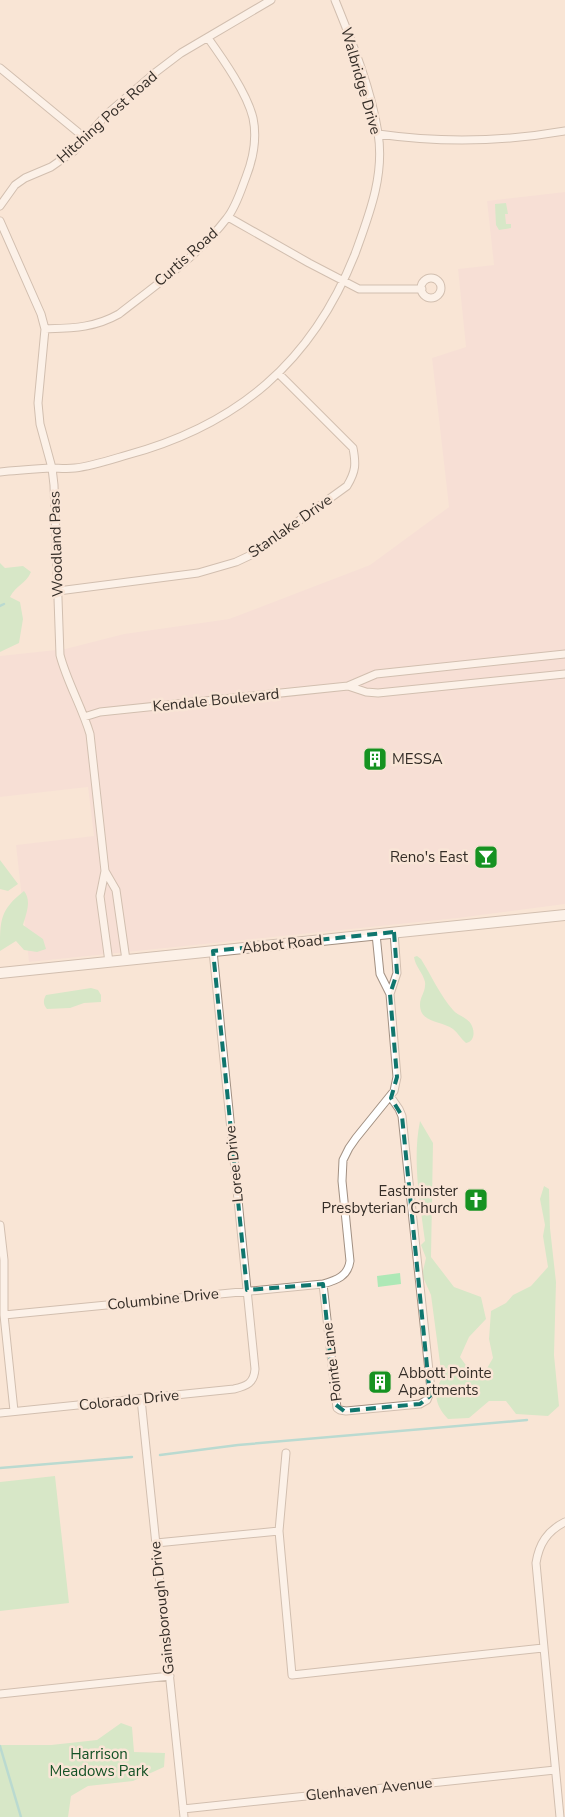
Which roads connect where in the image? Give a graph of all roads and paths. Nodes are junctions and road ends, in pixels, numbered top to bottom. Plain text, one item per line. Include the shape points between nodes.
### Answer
1 (271, 0) edge
2 (335, 0) edge
3 (208, 38) junction
4 (0, 68) edge
5 (565, 131) edge
6 (378, 134) junction
7 (85, 138) junction
8 (0, 206) edge
9 (228, 217) junction
10 (0, 221) edge
11 (343, 281) junction
12 (422, 289) dead end
13 (45, 329) junction
14 (278, 374) junction
15 (52, 468) junction
16 (0, 472) edge
17 (58, 591) junction
18 (565, 654) edge
19 (565, 674) edge
20 (348, 686) junction
21 (84, 717) junction
22 (106, 871) junction
23 (565, 915) edge
24 (394, 932) junction
25 (376, 934) junction
26 (213, 951) junction
27 (126, 960) junction
28 (109, 962) junction
29 (0, 973) edge
30 (390, 994) junction
31 (390, 1096) junction
32 (0, 1224) edge
33 (323, 1284) junction
34 (248, 1290) junction
35 (4, 1315) junction
36 (254, 1377) joint
37 (141, 1399) junction
38 (14, 1411) junction
39 (0, 1413) edge
40 (286, 1453) dead end
41 (565, 1522) edge
42 (279, 1531) junction
43 (156, 1543) junction
44 (543, 1648) junction
45 (170, 1676) junction
46 (0, 1694) edge
47 (555, 1770) junction
48 (183, 1813) edge
49 (560, 1817) edge

1 - 3 street, Hitching Post Road
2 - 6 street, Walbridge Drive via 363,77
3 - 7 street, Hitching Post Road via 156,72 106,115
3 - 9 street, Curtis Road via 246,100 254,128 249,169
4 - 7 street
5 - 6 street via 474,141
6 - 11 street, Walbridge Drive via 378,182 374,199
7 - 8 street, Hitching Post Road via 63,160 15,185
9 - 11 street
9 - 13 street, Curtis Road via 202,245 119,314 87,326
10 - 13 street, Woodland Pass
11 - 12 street via 359,289
11 - 14 street, Walbridge Drive via 321,322
13 - 15 street, Woodland Pass via 38,403 41,430
14 - 15 street, Walbridge Drive via 228,413 192,433 156,447 76,468
14 - 17 street, Stanlake Drive via 353,448 354,474 347,486 253,554 236,562 198,573
15 - 16 street, Walbridge Drive
15 - 17 street, Woodland Pass
17 - 21 street, Woodland Pass via 60,655
18 - 20 street, Kendale Boulevard via 376,674
19 - 20 street, Kendale Boulevard via 378,693
20 - 21 street, Kendale Boulevard via 100,712
21 - 22 street, Woodland Pass via 90,734
22 - 27 street, Woodland Pass via 116,890
22 - 28 street, Woodland Pass via 100,896
23 - 24 main road, Abbot Road
24 - 25 main road, Abbot Road
24 - 30 street via 397,973
25 - 26 main road, Abbot Road
25 - 30 street via 380,974
26 - 27 main road, Abbot Road
26 - 34 street, Loree Drive
27 - 28 main road, Abbot Road
28 - 29 main road, Abbot Road
30 - 31 street via 397,1076
31 - 33 street via 345,1153 342,1181 349,1269 338,1279
31 - 33 street, Pointe Lane via 402,1116 431,1390 427,1400 420,1404 346,1411 337,1408
32 - 35 street
33 - 34 street, Columbine Drive
34 - 35 street, Columbine Drive
34 - 36 street, Loree Drive
35 - 38 street
36 - 37 street, Colorado Drive via 244,1387
37 - 38 street, Colorado Drive
37 - 43 street, Gainsborough Drive
38 - 39 street, Colorado Drive
40 - 42 street
41 - 44 street via 543,1540 536,1564
42 - 43 street
42 - 44 street via 292,1675
43 - 45 street, Gainsborough Drive
44 - 47 street
45 - 46 street
45 - 48 street, Gainsborough Drive
47 - 48 street, Glenhaven Avenue
47 - 49 street

